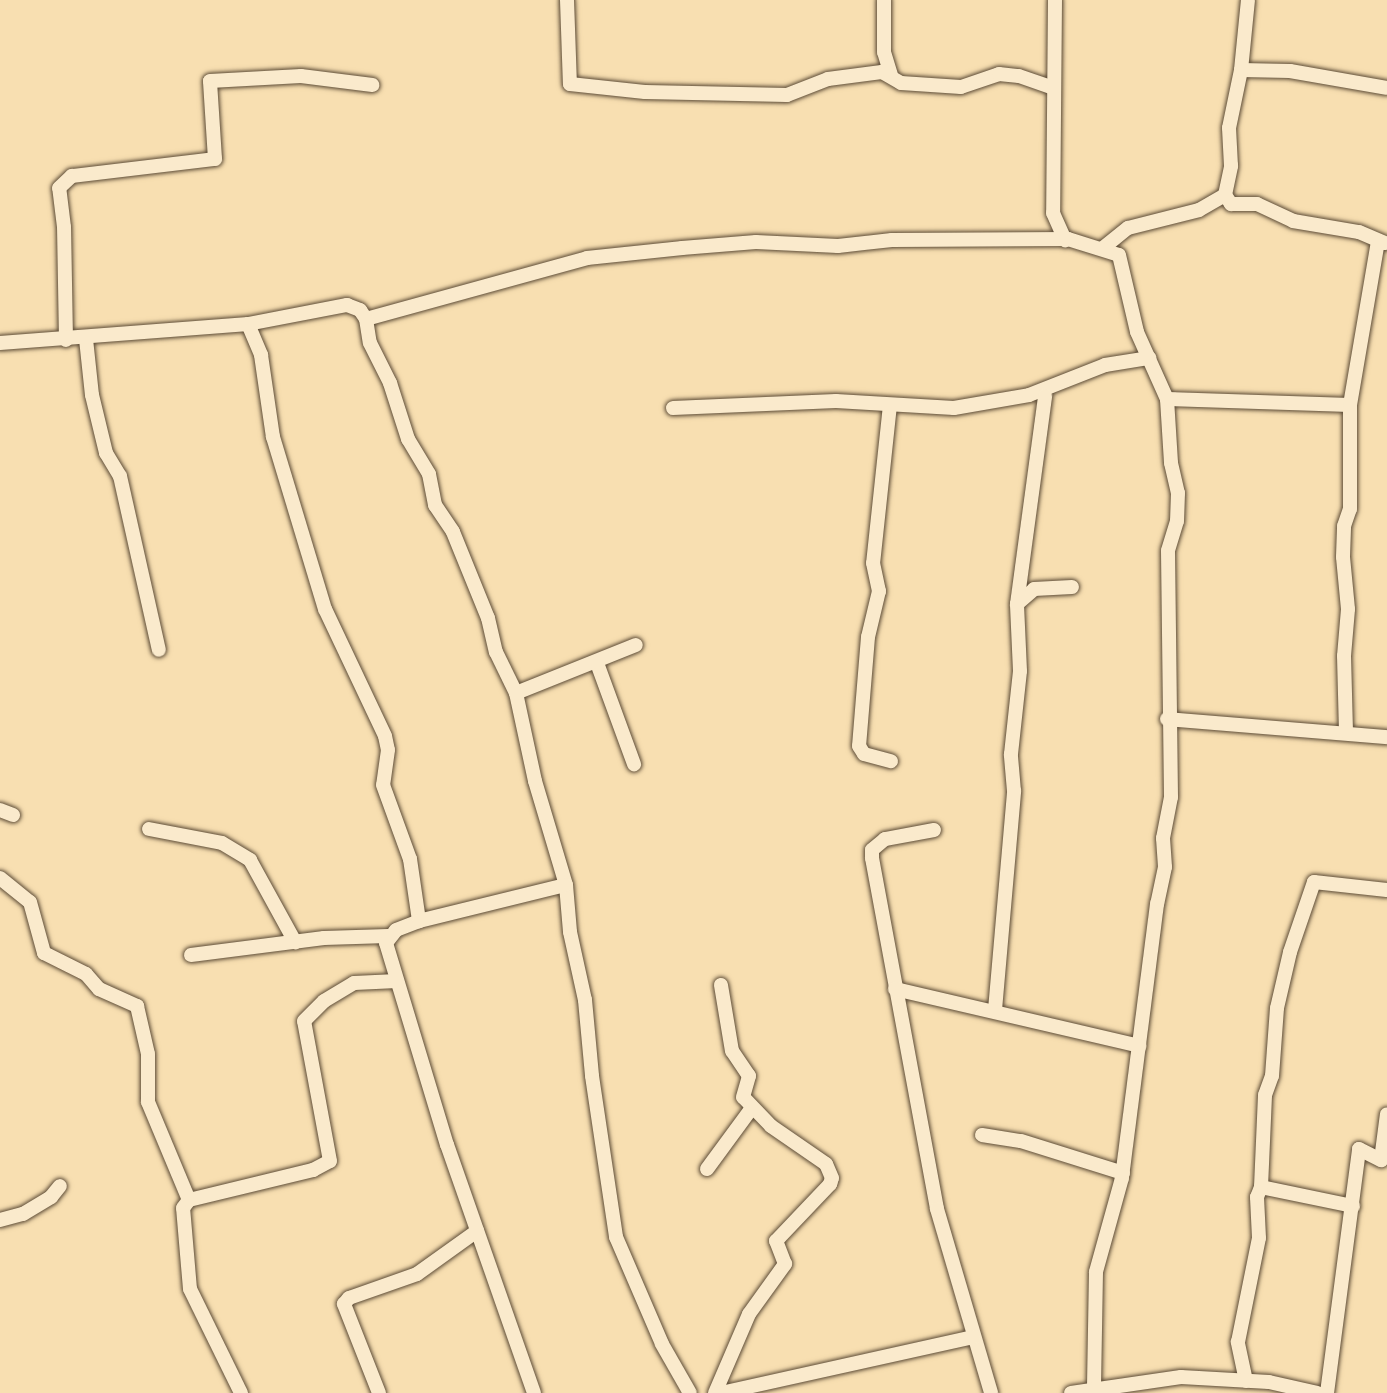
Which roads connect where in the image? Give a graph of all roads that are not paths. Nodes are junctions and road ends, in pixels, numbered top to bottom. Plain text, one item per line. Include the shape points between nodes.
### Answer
1 (567, 0) edge
2 (884, 0) edge
3 (1055, 0) edge
4 (1248, 0) edge
5 (1241, 70) junction
6 (891, 75) junction
7 (372, 85) dead end
8 (1054, 88) junction
9 (1387, 88) edge
10 (1225, 195) junction
11 (1065, 240) junction
12 (1382, 243) edge
13 (1103, 248) junction
14 (366, 319) junction
15 (248, 324) junction
16 (86, 339) junction
17 (66, 340) junction
18 (0, 343) edge
19 (1149, 358) junction
20 (1045, 396) dead end
21 (1167, 399) junction
22 (890, 405) junction
23 (1350, 405) junction
24 (673, 408) dead end
25 (1072, 587) dead end
26 (1017, 604) junction
27 (636, 645) dead end
28 (159, 650) dead end
29 (597, 663) junction
30 (516, 693) junction
31 (1167, 719) junction
32 (1346, 732) junction
33 (1387, 737) edge
34 (891, 761) dead end
35 (634, 764) dead end
36 (149, 829) dead end
37 (934, 830) dead end
38 (0, 878) edge
39 (566, 885) junction
40 (1387, 890) edge
41 (419, 921) junction
42 (388, 936) junction
43 (295, 942) junction
44 (191, 955) dead end
45 (397, 981) junction
46 (721, 985) dead end
47 (895, 989) junction
48 (995, 1010) junction
49 (1139, 1046) junction
50 (751, 1109) junction
51 (1387, 1114) edge
52 (982, 1135) dead end
53 (707, 1169) dead end
54 (1123, 1173) junction
55 (60, 1186) dead end
56 (1261, 1187) junction
57 (189, 1200) junction
58 (1353, 1206) junction
59 (0, 1220) edge
60 (477, 1231) junction
61 (974, 1337) junction
62 (1246, 1381) junction
63 (1094, 1388) junction
64 (241, 1393) edge
65 (379, 1393) edge
66 (534, 1393) edge
67 (690, 1393) edge
68 (718, 1393) edge
69 (991, 1393) edge
70 (1071, 1393) edge
71 (1317, 1393) edge
72 (1327, 1393) edge

1 - 6 street via 570,84 645,92 787,95 828,79
2 - 6 street via 884,52
3 - 8 street
4 - 5 street
5 - 9 street via 1279,70
5 - 10 street via 1229,128 1231,166
6 - 8 street via 901,83 961,87 999,74
7 - 17 street via 301,76 210,81 215,159 72,176 59,188
8 - 11 street via 1053,213
10 - 12 street via 1231,204 1257,204 1293,221 1359,232
10 - 13 street via 1199,210 1128,228
11 - 13 street
11 - 14 street via 892,240 838,246 756,242 602,256
12 - 23 street
13 - 19 street via 1119,255 1137,332
14 - 15 street via 354,305 347,305
14 - 30 street via 370,343 408,439 429,474 435,505 463,555
15 - 16 street
15 - 41 street via 261,355 273,437 325,609 385,736 383,785 410,859
16 - 17 street
16 - 28 street via 106,453 120,476
17 - 18 street
19 - 21 street
19 - 22 street via 1105,365 1029,395 992,403 954,408
20 - 26 street
21 - 23 street
21 - 31 street via 1178,493 1168,551
22 - 24 street via 836,401
22 - 34 street via 873,563 879,591 868,637 859,746 864,754
23 - 32 street via 1350,509 1343,557 1348,609
25 - 26 street via 1034,589
26 - 48 street via 1020,671 1012,742 1014,791
27 - 29 street
29 - 30 street
29 - 35 street
30 - 39 street
31 - 32 street
31 - 49 street via 1171,797
32 - 33 street
36 - 43 street via 222,843 250,860
37 - 47 street via 896,835 872,850
38 - 57 street via 30,902 44,953 86,974 99,989 137,1006 148,1054 148,1102
39 - 41 street
39 - 67 street via 616,1237 642,1303
40 - 56 street via 1314,882 1277,1008 1275,1055 1265,1095
41 - 42 street
42 - 43 street
42 - 45 street via 387,953
43 - 44 street
45 - 57 street via 354,983 304,1021 330,1161 313,1170
45 - 60 street
46 - 50 street via 732,1051 749,1076 743,1097
47 - 48 street
47 - 61 street via 937,1209
48 - 49 street
49 - 54 street
50 - 53 street
50 - 68 street via 826,1164 832,1178 776,1241 785,1264 749,1314
51 - 58 street via 1381,1160 1359,1149
52 - 54 street via 1021,1141
54 - 63 street via 1096,1272
55 - 59 street via 23,1214
56 - 58 street
56 - 62 street via 1259,1238 1238,1342
57 - 64 street via 182,1215 190,1289
58 - 72 street
60 - 65 street via 417,1274 344,1304
60 - 66 street
61 - 68 street
61 - 69 street
62 - 63 street via 1181,1377
62 - 71 street
63 - 70 street

